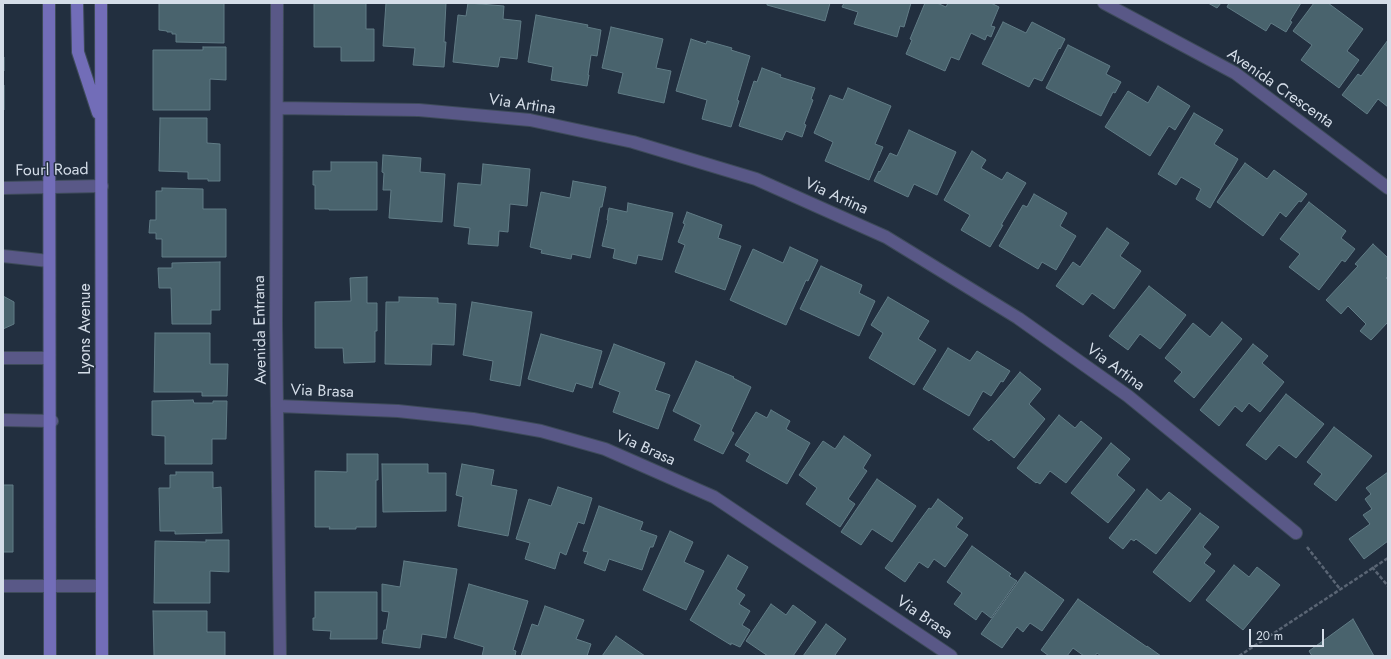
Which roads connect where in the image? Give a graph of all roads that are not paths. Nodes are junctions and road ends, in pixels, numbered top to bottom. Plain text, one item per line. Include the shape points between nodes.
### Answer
1 (49, 3) edge
2 (77, 3) edge
3 (101, 3) edge
4 (277, 3) edge
5 (1104, 3) edge
6 (277, 108) junction
7 (102, 123) junction
8 (49, 186) junction
9 (102, 186) junction
10 (3, 188) edge
11 (1388, 188) edge
12 (3, 256) edge
13 (50, 261) junction
14 (3, 358) edge
15 (49, 358) junction
16 (278, 406) junction
17 (3, 420) edge
18 (51, 421) junction
19 (1296, 532) road end
20 (3, 586) edge
21 (50, 586) junction
22 (101, 586) junction
23 (50, 656) edge
24 (102, 656) edge
25 (280, 656) edge
26 (951, 656) edge

1 - 8 main road
2 - 7 main road via 78,52
3 - 7 main road, Lyons Avenue
4 - 6 street, Avenida Entrana
5 - 11 street, Avenida Crescenta via 1235,73
6 - 16 street, Avenida Entrana
6 - 19 street, Via Artina via 419,110 530,120 633,142 756,179 886,237 1018,318 1128,396
7 - 9 main road, Lyons Avenue
8 - 9 street, Fourl Road
8 - 10 street, Fourl Road
8 - 13 main road
9 - 22 main road, Lyons Avenue
12 - 13 street
13 - 15 main road
14 - 15 street
15 - 18 main road
16 - 25 street, Avenida Entrana
16 - 26 street, Via Brasa via 398,410 473,418 605,449 714,497
17 - 18 street
18 - 21 main road
20 - 21 street
21 - 22 street
21 - 23 main road
22 - 24 main road, Lyons Avenue

